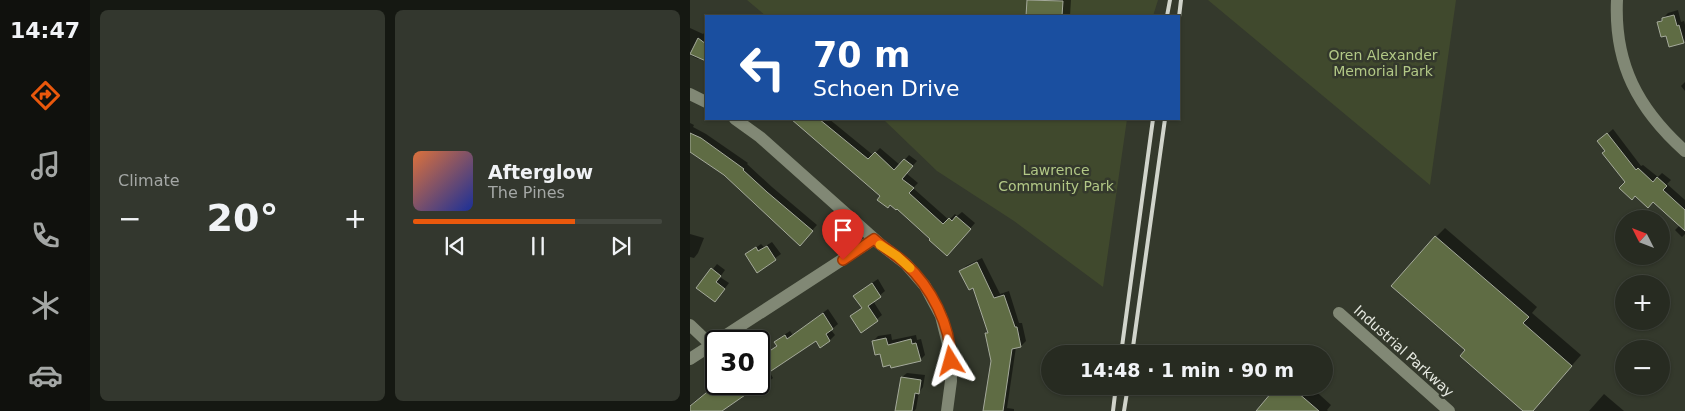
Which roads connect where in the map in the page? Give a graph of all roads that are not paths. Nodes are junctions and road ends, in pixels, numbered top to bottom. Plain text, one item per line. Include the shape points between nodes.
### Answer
1 (1617, 0) edge
2 (690, 94) edge
3 (705, 102) edge
4 (736, 120) edge
5 (1685, 151) edge
6 (874, 239) junction
7 (1339, 313) dead end
8 (690, 324) edge
9 (735, 330) edge
10 (705, 335) edge
11 (705, 349) edge
12 (690, 359) edge
13 (947, 411) edge
14 (1449, 411) edge

1 - 5 street via 1621,54 1632,83 1644,107
2 - 3 street
4 - 6 street via 760,137
6 - 9 street
6 - 13 street via 912,270 941,316 952,366
7 - 14 street, Industrial Parkway
8 - 10 street
11 - 12 street

